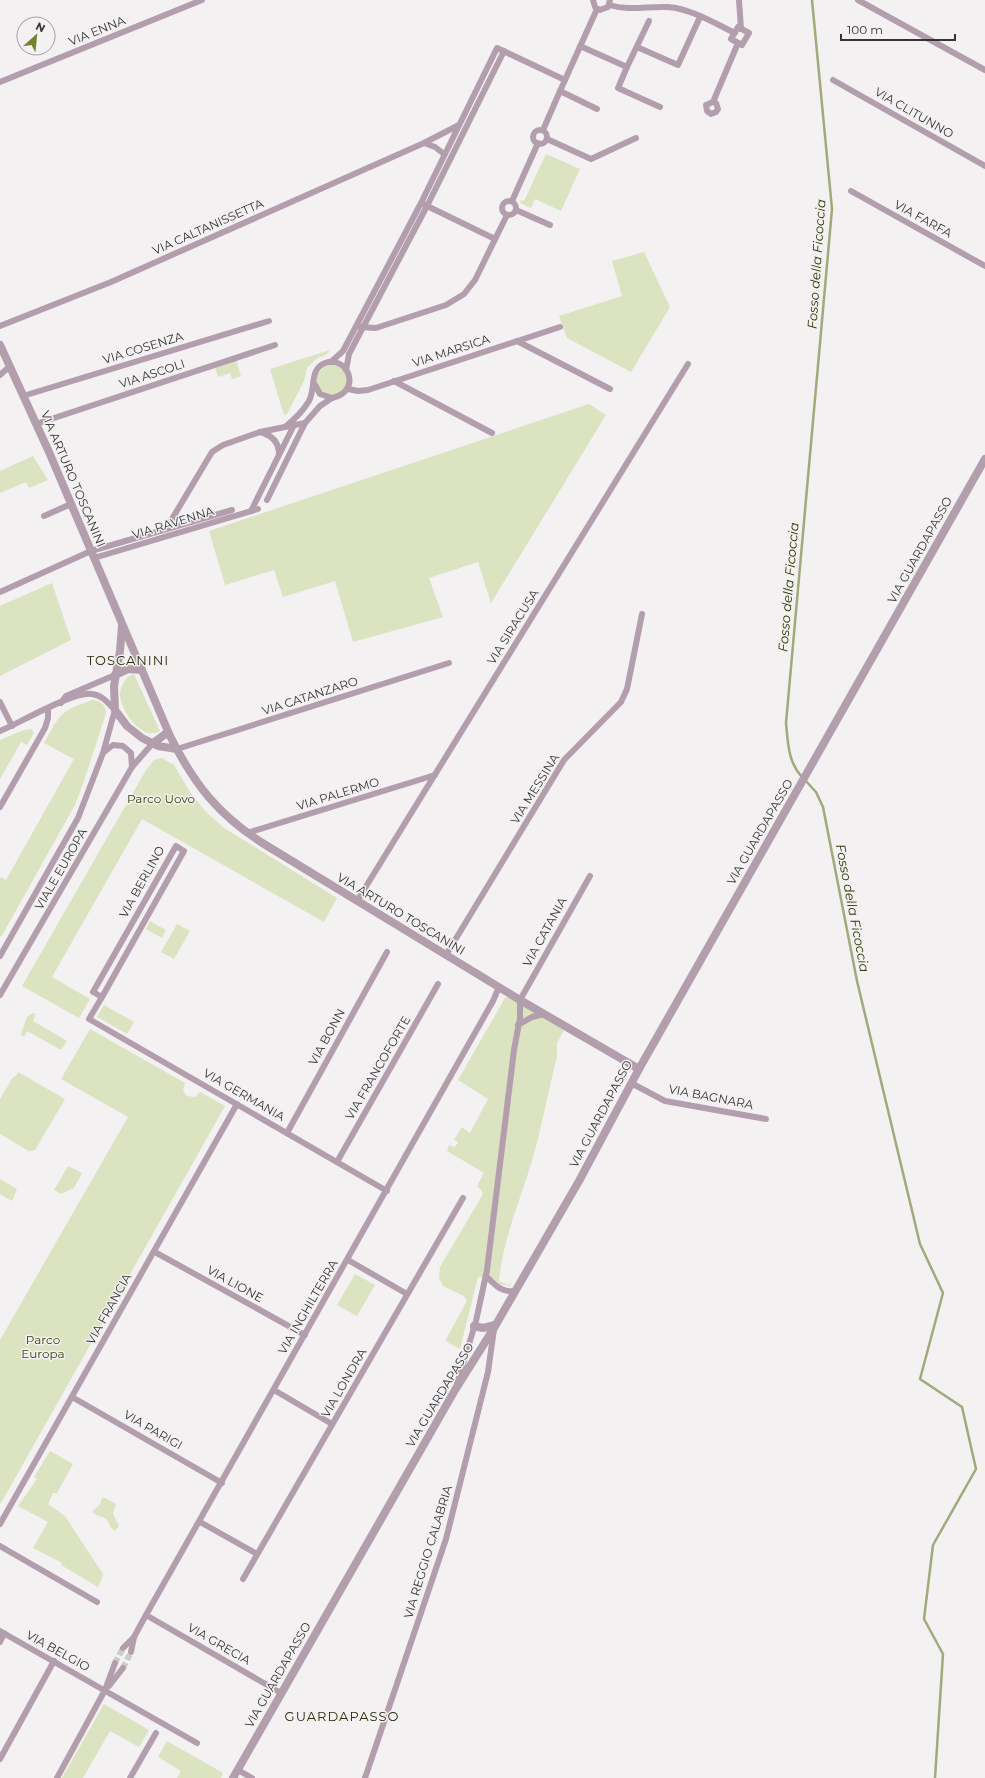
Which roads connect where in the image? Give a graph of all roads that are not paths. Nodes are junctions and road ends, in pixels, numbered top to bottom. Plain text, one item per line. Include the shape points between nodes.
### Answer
1 (202, 0) edge
2 (593, 0) edge
3 (739, 0) edge
4 (858, 0) edge
5 (609, 2) edge
6 (597, 9) junction
7 (700, 17) junction
8 (649, 21) dead end
9 (741, 29) junction
10 (735, 33) junction
11 (738, 43) junction
12 (580, 46) junction
13 (637, 47) junction
14 (504, 51) junction
15 (627, 67) junction
16 (985, 70) edge
17 (565, 80) junction
18 (833, 80) dead end
19 (0, 82) edge
20 (560, 91) junction
21 (713, 102) dead end
22 (660, 107) dead end
23 (597, 109) dead end
24 (459, 125) junction
25 (543, 130) junction
26 (636, 138) dead end
27 (547, 139) junction
28 (424, 143) junction
29 (538, 143) junction
30 (444, 154) junction
31 (985, 166) edge
32 (851, 191) dead end
33 (512, 201) junction
34 (420, 203) junction
35 (427, 206) junction
36 (516, 210) junction
37 (507, 214) junction
38 (550, 225) dead end
39 (495, 240) junction
40 (985, 266) edge
41 (269, 321) dead end
42 (0, 326) edge
43 (356, 326) junction
44 (363, 327) junction
45 (560, 327) dead end
46 (518, 341) junction
47 (0, 345) edge
48 (275, 345) dead end
49 (331, 362) junction
50 (688, 364) dead end
51 (9, 367) junction
52 (346, 370) junction
53 (0, 375) edge
54 (394, 381) junction
55 (314, 383) junction
56 (348, 389) junction
57 (610, 389) dead end
58 (23, 396) junction
59 (332, 398) junction
60 (305, 423) junction
61 (36, 424) junction
62 (294, 425) junction
63 (286, 426) junction
64 (260, 432) junction
65 (492, 433) dead end
66 (279, 455) junction
67 (985, 459) edge
68 (266, 481) junction
69 (275, 486) junction
70 (268, 500) dead end
71 (71, 504) junction
72 (258, 509) dead end
73 (232, 510) dead end
74 (251, 511) junction
75 (44, 516) dead end
76 (166, 529) junction
77 (92, 554) junction
78 (0, 592) edge
79 (642, 614) dead end
80 (122, 624) junction
81 (449, 663) dead end
82 (142, 670) junction
83 (115, 675) junction
84 (0, 702) edge
85 (61, 702) junction
86 (48, 708) junction
87 (115, 710) junction
88 (12, 726) junction
89 (0, 732) edge
90 (168, 732) junction
91 (152, 744) junction
92 (177, 749) junction
93 (103, 752) junction
94 (132, 766) junction
95 (435, 775) junction
96 (0, 807) edge
97 (247, 833) junction
98 (590, 876) dead end
99 (356, 901) junction
100 (387, 952) dead end
101 (446, 955) junction
102 (0, 956) edge
103 (0, 982) edge
104 (8, 982) junction
105 (438, 984) dead end
106 (499, 987) junction
107 (0, 995) edge
108 (102, 997) junction
109 (520, 1000) junction
110 (544, 1014) junction
111 (89, 1019) joint
112 (518, 1024) junction
113 (638, 1069) junction
114 (631, 1083) junction
115 (237, 1104) junction
116 (766, 1119) dead end
117 (287, 1133) junction
118 (337, 1162) junction
119 (387, 1191) junction
120 (463, 1198) dead end
121 (154, 1252) junction
122 (348, 1260) junction
123 (486, 1276) junction
124 (516, 1291) junction
125 (407, 1294) junction
126 (474, 1326) junction
127 (495, 1327) junction
128 (305, 1335) junction
129 (274, 1390) junction
130 (455, 1390) junction
131 (72, 1397) junction
132 (332, 1424) junction
133 (222, 1482) junction
134 (200, 1522) junction
135 (0, 1524) edge
136 (0, 1546) edge
137 (258, 1554) junction
138 (244, 1579) dead end
139 (97, 1602) dead end
140 (146, 1615) junction
141 (2, 1632) edge
142 (134, 1637) junction
143 (0, 1642) edge
144 (123, 1648) tunnel mouth
145 (131, 1652) tunnel mouth
146 (54, 1661) junction
147 (115, 1663) tunnel mouth
148 (123, 1668) tunnel mouth
149 (105, 1690) junction
150 (282, 1693) junction
151 (156, 1733) dead end
152 (197, 1742) dead end
153 (0, 1759) edge
154 (238, 1770) junction
155 (57, 1778) edge
156 (130, 1778) edge
157 (233, 1778) edge
158 (252, 1778) edge
159 (365, 1778) edge

1 - 19 street, VIA ENNA
2 - 6 street via 593,5
3 - 9 street
4 - 16 street
5 - 6 street via 603,10
5 - 7 street via 628,9 670,8 687,11
6 - 12 street
7 - 10 street
7 - 13 street via 678,65
8 - 13 street
9 - 10 street via 738,27
9 - 11 street via 749,33 742,45
10 - 11 street via 731,40
11 - 21 street
12 - 15 street
12 - 17 street
13 - 15 street
14 - 17 street
14 - 24 street via 497,48
14 - 35 street
15 - 22 street via 618,88
17 - 20 street
18 - 31 street, VIA CLITUNNO
20 - 23 street
20 - 25 street
24 - 28 street, VIA CALTANISSETTA
24 - 30 street
25 - 27 street
25 - 29 street via 534,134 534,140
26 - 27 street via 591,159
27 - 29 street via 542,144
28 - 30 street
28 - 42 street, VIA CALTANISSETTA via 111,282
29 - 33 street
30 - 34 street
32 - 40 street, VIA FARFA
33 - 36 street
33 - 37 street via 503,205 502,210
34 - 35 street
34 - 43 street
35 - 39 street
35 - 44 street
36 - 37 street via 511,215
36 - 38 street
37 - 39 street
39 - 44 street via 469,290 459,298 446,305 376,328
41 - 58 street, VIA COSENZA
43 - 44 street
43 - 49 street via 343,351
44 - 52 street via 348,357
45 - 46 street, VIA MARSICA
46 - 54 street, VIA MARSICA
46 - 57 street
47 - 51 street, VIA ARTURO TOSCANINI
48 - 61 street, VIA ASCOLI
49 - 52 street via 342,365
49 - 55 street via 325,363 316,371
50 - 95 street, VIA SIRACUSA
51 - 53 street
51 - 58 street, VIA ARTURO TOSCANINI
52 - 56 street via 350,379
54 - 56 street, VIA MARSICA via 364,390
54 - 65 street
55 - 59 street via 320,394
55 - 63 street via 310,400 302,412
56 - 59 street via 339,397
58 - 61 street, VIA ARTURO TOSCANINI
59 - 60 street via 320,406
60 - 62 street
60 - 69 street
61 - 71 street, VIA ARTURO TOSCANINI
62 - 63 street
62 - 66 street
63 - 64 street
64 - 66 street via 277,442
64 - 76 street via 223,445 212,452
66 - 68 street
67 - 113 street, VIA GUARDAPASSO
68 - 69 street
68 - 74 street
69 - 70 street
71 - 75 street
71 - 77 street, VIA ARTURO TOSCANINI
72 - 74 street, VIA RAVENNA
73 - 76 street
74 - 77 street, VIA RAVENNA
76 - 77 street
77 - 78 street
77 - 80 street, VIA ARTURO TOSCANINI
79 - 101 street, VIA MESSINA via 628,689 621,702 564,760
80 - 82 street, VIA ARTURO TOSCANINI
80 - 83 street, VIA ARTURO TOSCANINI
81 - 92 street, VIA CATANZARO
82 - 83 street via 128,669
82 - 90 street, VIA ARTURO TOSCANINI
83 - 85 street via 66,696
83 - 87 street, VIA ARTURO TOSCANINI
84 - 88 street
85 - 86 street
85 - 87 street via 80,695 93,694
86 - 88 street
86 - 96 street via 45,728
87 - 91 street via 132,731
87 - 93 street, VIALE EUROPA
88 - 89 street
90 - 91 street
90 - 92 street, VIA ARTURO TOSCANINI
91 - 92 street
91 - 94 street, VIALE EUROPA
92 - 97 street, VIA ARTURO TOSCANINI via 210,800
93 - 94 street via 113,745 123,746 131,753
93 - 102 street, VIALE EUROPA via 73,828
94 - 104 street, VIALE EUROPA
95 - 97 street, VIA PALERMO
95 - 99 street, VIA SIRACUSA
97 - 99 street, VIA ARTURO TOSCANINI
98 - 109 street, VIA CATANIA
99 - 101 street, VIA ARTURO TOSCANINI
100 - 117 street, VIA BONN
101 - 106 street, VIA ARTURO TOSCANINI
103 - 104 street
104 - 107 street, VIALE EUROPA
105 - 118 street, VIA FRANCOFORTE
106 - 109 street, VIA ARTURO TOSCANINI
106 - 119 street, VIA INGHILTERRA
108 - 108 street, VIA BERLINO via 184,851 176,846 93,992
108 - 111 street, VIA BERLINO
109 - 110 street, VIA ARTURO TOSCANINI
109 - 112 street
110 - 112 street
110 - 113 street, VIA ARTURO TOSCANINI
111 - 115 street, VIA GERMANIA
112 - 123 street
113 - 114 street, VIA GUARDAPASSO
114 - 116 street, VIA BAGNARA via 665,1101
114 - 124 street, VIA GUARDAPASSO
115 - 117 street, VIA GERMANIA
115 - 121 street, VIA FRANCIA
117 - 118 street, VIA GERMANIA
118 - 119 street, VIA GERMANIA
119 - 122 street, VIA INGHILTERRA
120 - 125 street, VIA LONDRA
121 - 128 street, VIA LIONE
121 - 131 street, VIA FRANCIA
122 - 125 street
122 - 128 street, VIA INGHILTERRA
123 - 124 street via 501,1290
123 - 126 street
124 - 127 street, VIA GUARDAPASSO
125 - 132 street, VIA LONDRA
126 - 127 street
126 - 130 street
127 - 130 street, VIA GUARDAPASSO
127 - 159 street, VIA REGGIO CALABRIA via 488,1372 446,1539
128 - 129 street, VIA INGHILTERRA
129 - 132 street
129 - 133 street, VIA INGHILTERRA
130 - 150 street, VIA GUARDAPASSO
131 - 133 street, VIA PARIGI
131 - 135 street, VIA FRANCIA
132 - 137 street, VIA LONDRA
133 - 134 street, VIA INGHILTERRA
134 - 137 street
134 - 140 street, VIA INGHILTERRA
136 - 139 street
137 - 138 street, VIA LONDRA
140 - 142 street, VIA INGHILTERRA
140 - 150 street, VIA GRECIA
141 - 143 street
141 - 146 street, VIA BELGIO
142 - 144 street, VIA INGHILTERRA
142 - 145 street, VIA INGHILTERRA
146 - 149 street, VIA BELGIO
146 - 153 street
147 - 149 street
148 - 149 street
149 - 152 street, VIA BELGIO
149 - 155 street
150 - 154 street, VIA GUARDAPASSO
151 - 156 street
154 - 157 street, VIA GUARDAPASSO
154 - 158 street

